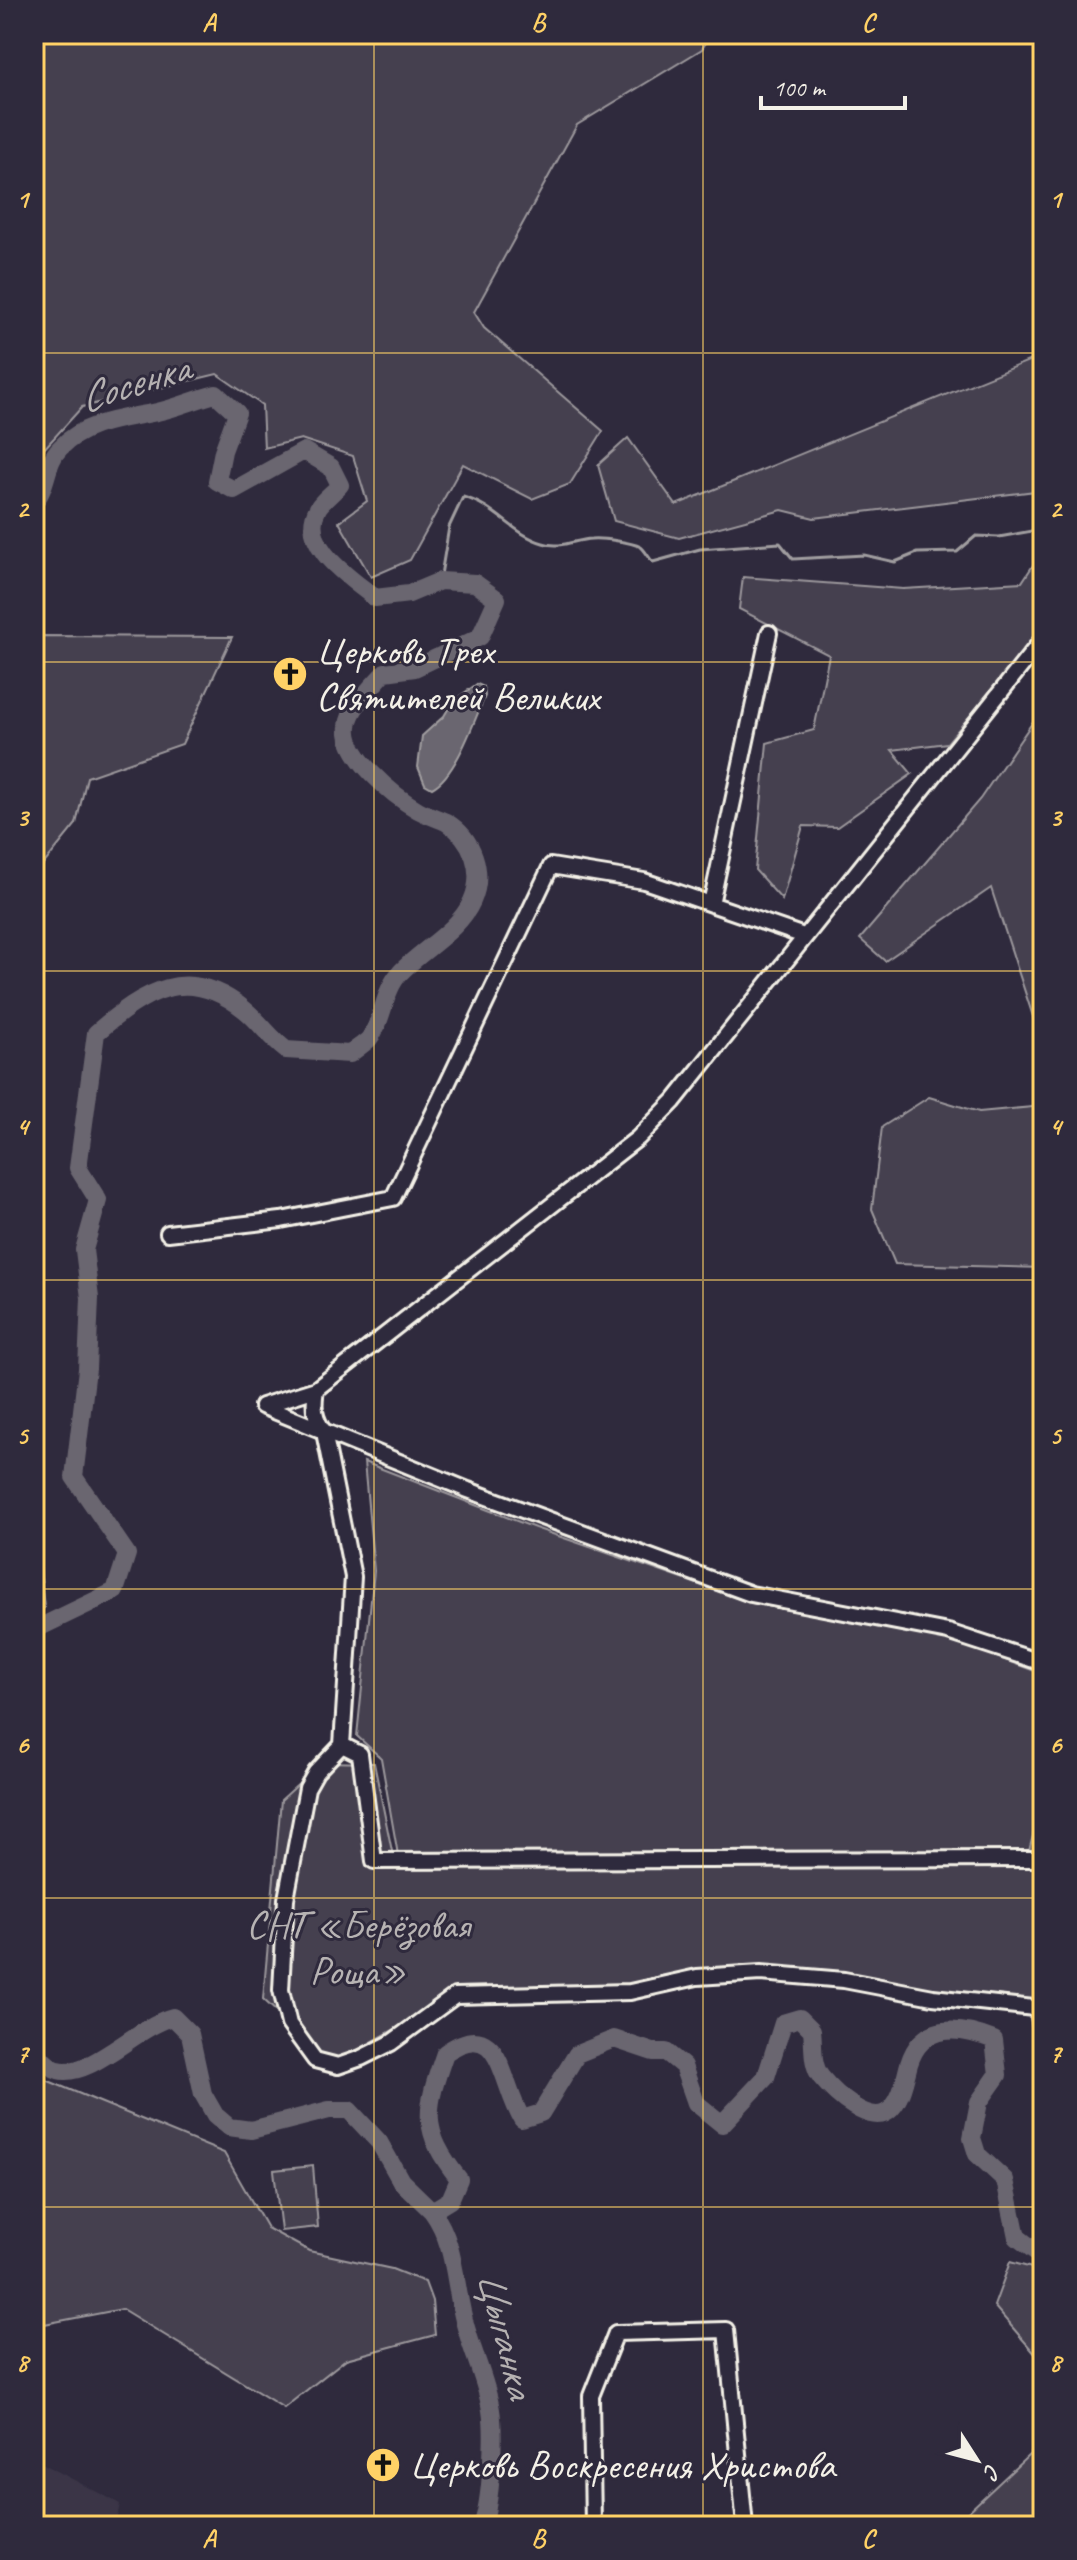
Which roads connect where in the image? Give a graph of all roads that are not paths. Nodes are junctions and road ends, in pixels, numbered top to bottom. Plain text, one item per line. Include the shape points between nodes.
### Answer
1 (769, 633) dead end
2 (1043, 639) edge
3 (711, 904) junction
4 (804, 936) junction
5 (168, 1233) dead end
6 (316, 1389) junction
7 (324, 1432) junction
8 (1043, 1663) edge
9 (342, 1745) junction
10 (1043, 1859) edge
11 (1041, 2009) edge
12 (1043, 2039) edge
13 (593, 2526) edge
14 (745, 2526) edge

1 - 3 street
2 - 4 street
3 - 4 street
3 - 5 street via 644,881 551,866 393,1198 281,1220
4 - 6 street via 674,1101 638,1138
6 - 7 street via 313,1405
6 - 7 street via 262,1406
7 - 8 street via 751,1594 948,1632
7 - 9 street via 353,1577
9 - 10 street via 360,1754 374,1861
9 - 11 street via 307,1788 286,1899 281,1990 289,2024 315,2060 338,2066 361,2058 455,1996 630,1992 697,1977 761,1973 844,1980
11 - 12 street
13 - 14 street via 591,2396 616,2333 726,2330

